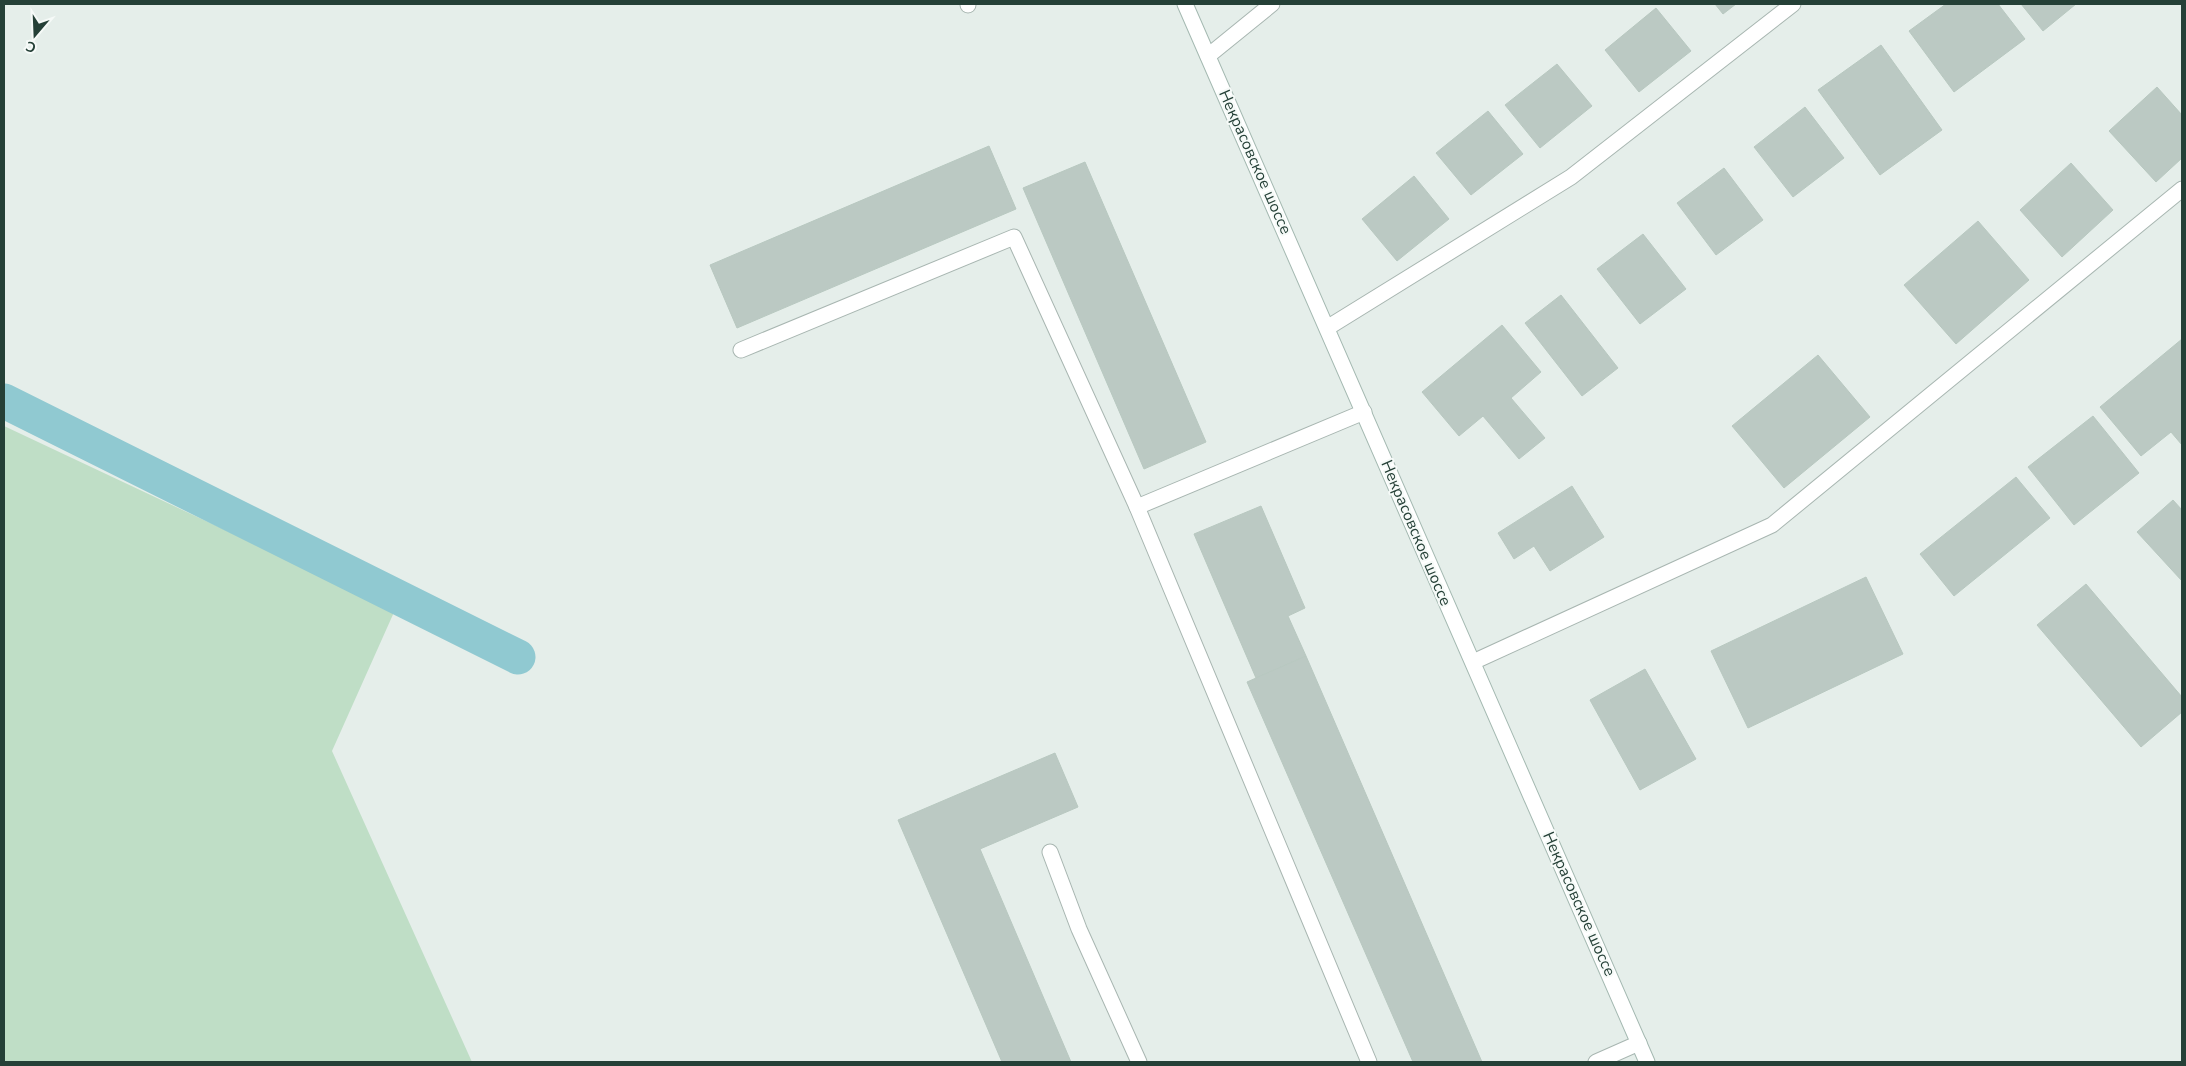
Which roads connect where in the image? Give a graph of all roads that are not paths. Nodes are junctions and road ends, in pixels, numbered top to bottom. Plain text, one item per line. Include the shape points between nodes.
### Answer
1 (1185, 4) edge
2 (1272, 4) edge
3 (1793, 4) edge
4 (1208, 56) junction
5 (2182, 190) edge
6 (1327, 328) junction
7 (741, 350) dead end
8 (1364, 412) junction
9 (1137, 506) junction
10 (1473, 662) junction
11 (1050, 852) dead end
12 (1639, 1043) junction
13 (1139, 1062) edge
14 (1369, 1062) edge
15 (1596, 1062) edge
16 (1647, 1062) edge

1 - 4 street, Некрасовское шоссе
2 - 4 street
3 - 6 street via 1571,177
4 - 6 street, Некрасовское шоссе
5 - 10 street via 1772,525
6 - 8 street, Некрасовское шоссе
7 - 9 street via 1014,237
8 - 9 street
8 - 10 street, Некрасовское шоссе
9 - 14 street
10 - 12 street, Некрасовское шоссе
11 - 13 street via 1079,929
12 - 15 street
12 - 16 street, Некрасовское шоссе

